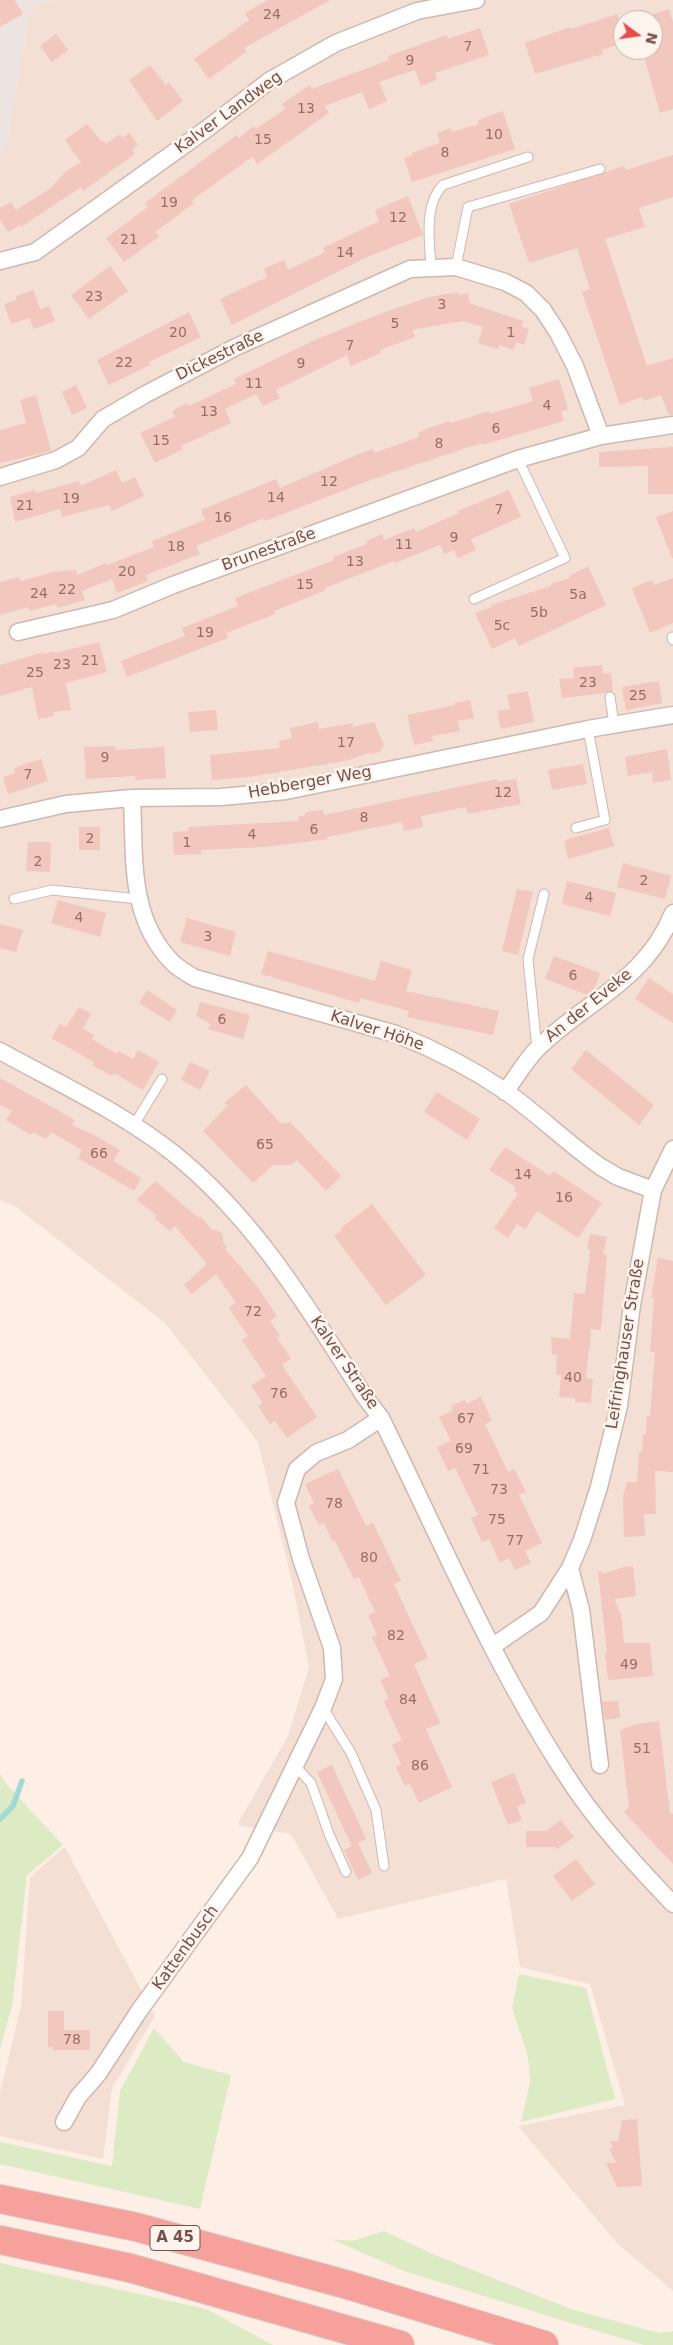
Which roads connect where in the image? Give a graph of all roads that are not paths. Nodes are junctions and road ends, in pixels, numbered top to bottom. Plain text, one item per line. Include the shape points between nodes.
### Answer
1 (476, 0) edge
2 (528, 157) dead end
3 (600, 169) dead end
4 (0, 261) edge
5 (456, 267) junction
6 (431, 268) junction
7 (673, 425) edge
8 (601, 436) junction
9 (518, 459) junction
10 (0, 477) edge
11 (474, 600) dead end
12 (18, 632) dead end
13 (610, 697) dead end
14 (673, 715) edge
15 (614, 724) junction
16 (588, 729) junction
17 (132, 798) junction
18 (0, 818) edge
19 (576, 828) dead end
20 (544, 894) dead end
21 (14, 899) dead end
22 (138, 899) junction
23 (673, 913) edge
24 (536, 1049) junction
25 (0, 1052) edge
26 (162, 1079) dead end
27 (505, 1092) junction
28 (134, 1125) junction
29 (673, 1149) edge
30 (653, 1190) junction
31 (381, 1418) junction
32 (570, 1568) junction
33 (492, 1646) junction
34 (323, 1708) junction
35 (294, 1765) junction
36 (600, 1765) dead end
37 (384, 1866) dead end
38 (346, 1872) dead end
39 (673, 1904) edge
40 (64, 2122) dead end
41 (0, 2199) edge
42 (0, 2240) edge
43 (400, 2345) edge
44 (544, 2345) edge

1 - 4 street, Kalver Landweg via 417,11 336,43 269,81 35,252
2 - 6 lane via 442,185 436,192 429,230
3 - 5 lane via 468,207
5 - 6 street, Dickestraße
5 - 8 street, Dickestraße via 505,282 526,293 543,310 575,366
6 - 10 street, Dickestraße via 410,269 236,347 103,419 71,452 56,460
7 - 8 street, Brunestraße
8 - 9 street, Brunestraße
9 - 11 lane via 564,558
9 - 12 street, Brunestraße via 113,610
13 - 15 lane
14 - 15 street, Hebberger Weg
15 - 16 street, Hebberger Weg
16 - 17 street, Hebberger Weg via 286,791 221,797
16 - 19 lane via 605,820
17 - 18 street, Hebberger Weg via 66,804
17 - 22 street, Kalver Höhe
20 - 24 lane, An der Eveke via 528,959
21 - 22 lane via 52,890
22 - 27 street, Kalver Höhe via 151,936 174,964 195,978 396,1034 446,1056
23 - 24 street, An der Eveke via 660,939 641,963 609,994
24 - 27 street, An der Eveke
25 - 28 street, Kalver Straße
26 - 28 lane
27 - 30 street, Kalver Höhe via 601,1168
28 - 31 street, Kalver Straße via 174,1154 226,1202 275,1259
29 - 30 street, Leifringhauser Straße
30 - 32 street, Leifringhauser Straße via 632,1305 619,1406 599,1487
31 - 33 street, Kalver Straße
31 - 34 street, Kattenbusch via 348,1440 316,1453 297,1469 286,1503 301,1560 332,1648 334,1679
32 - 33 street, Leifringhauser Straße via 541,1614
32 - 36 street via 582,1610
33 - 39 street via 565,1774 633,1861
34 - 35 street, Kattenbusch
34 - 37 lane via 355,1761 376,1810
35 - 38 lane via 311,1783
35 - 40 street, Kattenbusch via 250,1858 98,2074 78,2097
41 - 44 highway, A 45 via 136,2227 348,2285
42 - 43 highway, A 45 via 130,2268

